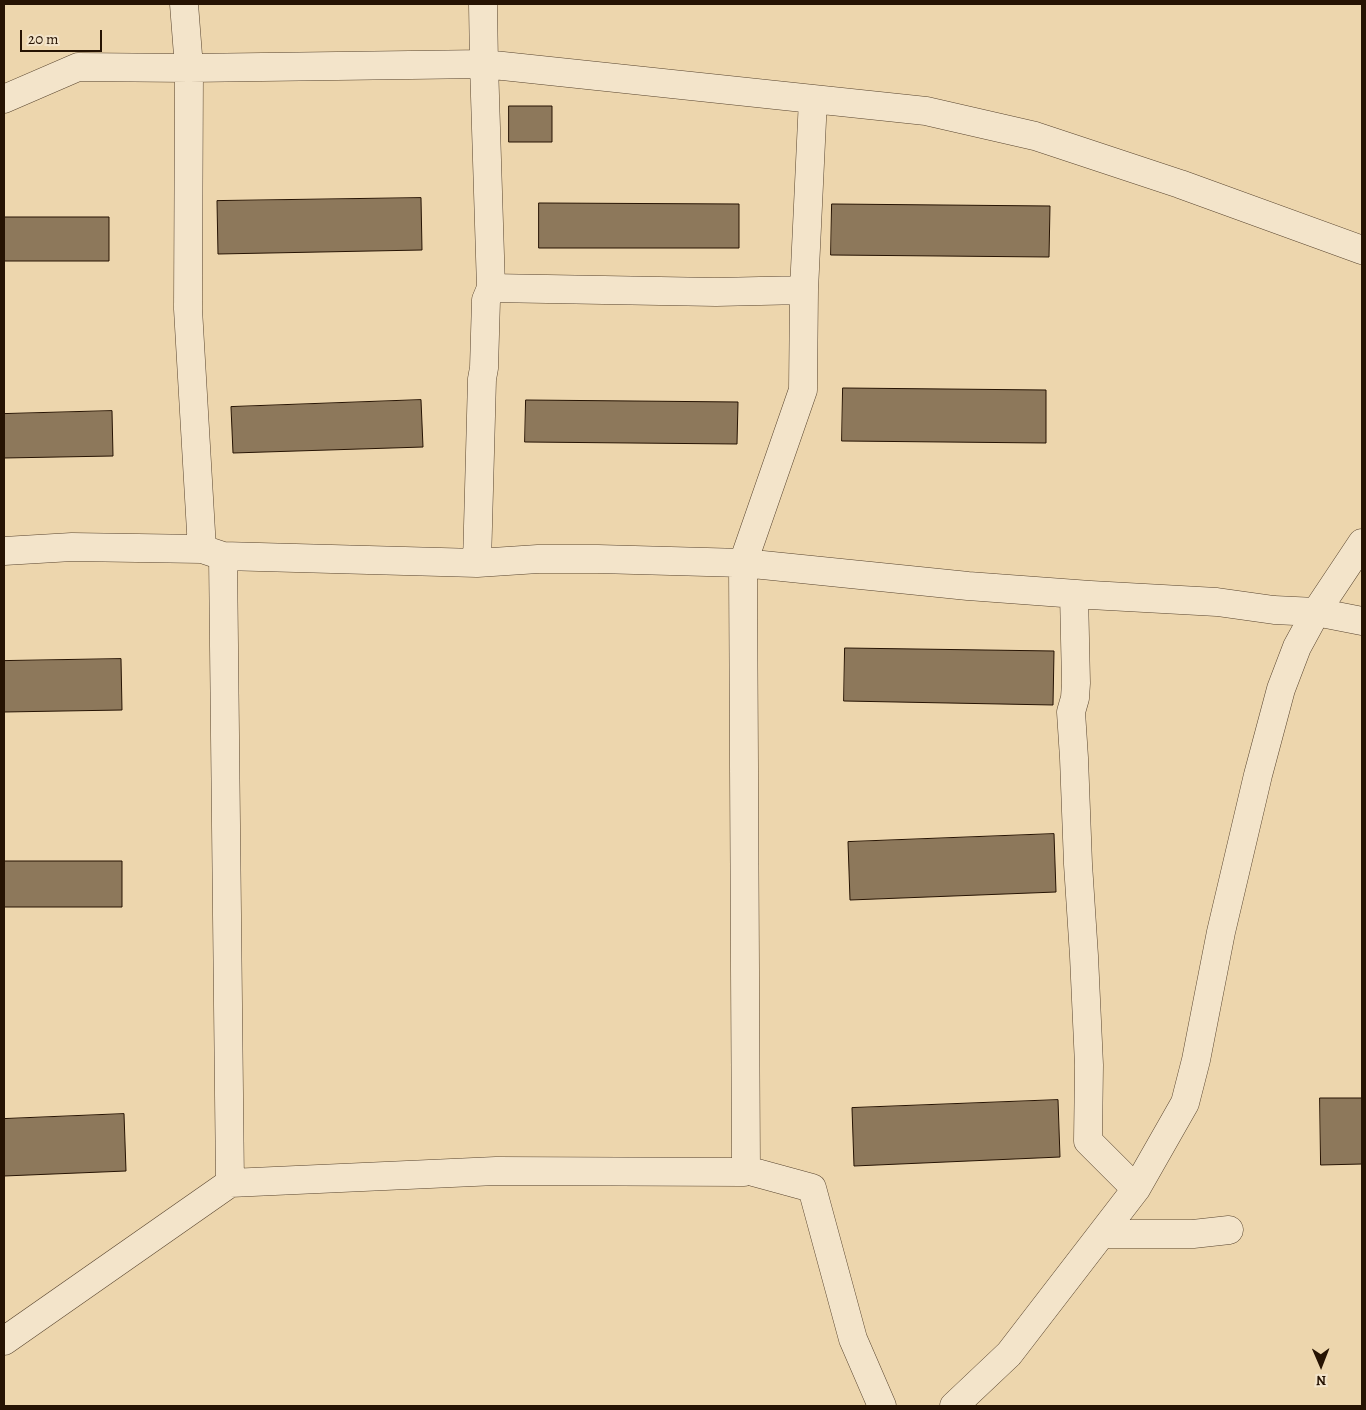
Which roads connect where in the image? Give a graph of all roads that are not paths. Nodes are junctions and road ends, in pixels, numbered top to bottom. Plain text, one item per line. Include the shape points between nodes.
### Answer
1 (184, 4) edge
2 (483, 4) edge
3 (484, 64) junction
4 (189, 68) junction
5 (4, 99) edge
6 (813, 99) junction
7 (1362, 250) edge
8 (491, 288) junction
9 (804, 290) junction
10 (1362, 543) edge
11 (4, 551) edge
12 (212, 552) junction
13 (477, 563) junction
14 (743, 564) junction
15 (1074, 594) junction
16 (1316, 612) junction
17 (1362, 621) edge
18 (746, 1170) junction
19 (230, 1183) junction
20 (1136, 1188) junction
21 (1229, 1230) dead end
22 (1102, 1234) junction
23 (4, 1341) edge
24 (882, 1406) edge
25 (954, 1406) edge

1 - 4 street
2 - 3 street
3 - 4 street
3 - 6 street
3 - 8 street
4 - 5 street via 78,67
4 - 12 street via 188,309
6 - 7 street via 926,112 1035,136
6 - 9 street
8 - 9 street via 716,292
8 - 13 street via 486,300
9 - 14 street via 803,390
10 - 16 street
11 - 12 street via 72,547
12 - 13 street
12 - 19 street
13 - 14 street via 598,559
14 - 15 street
14 - 18 street
15 - 16 street via 1217,602
15 - 20 street via 1076,683 1071,712 1088,1055 1088,1141
16 - 17 street
16 - 20 street via 1296,647 1281,689 1258,775 1185,1102
18 - 19 street via 496,1171
18 - 24 street via 812,1188 853,1339
19 - 23 street
20 - 22 street
21 - 22 street via 1193,1234
22 - 25 street via 1009,1354

